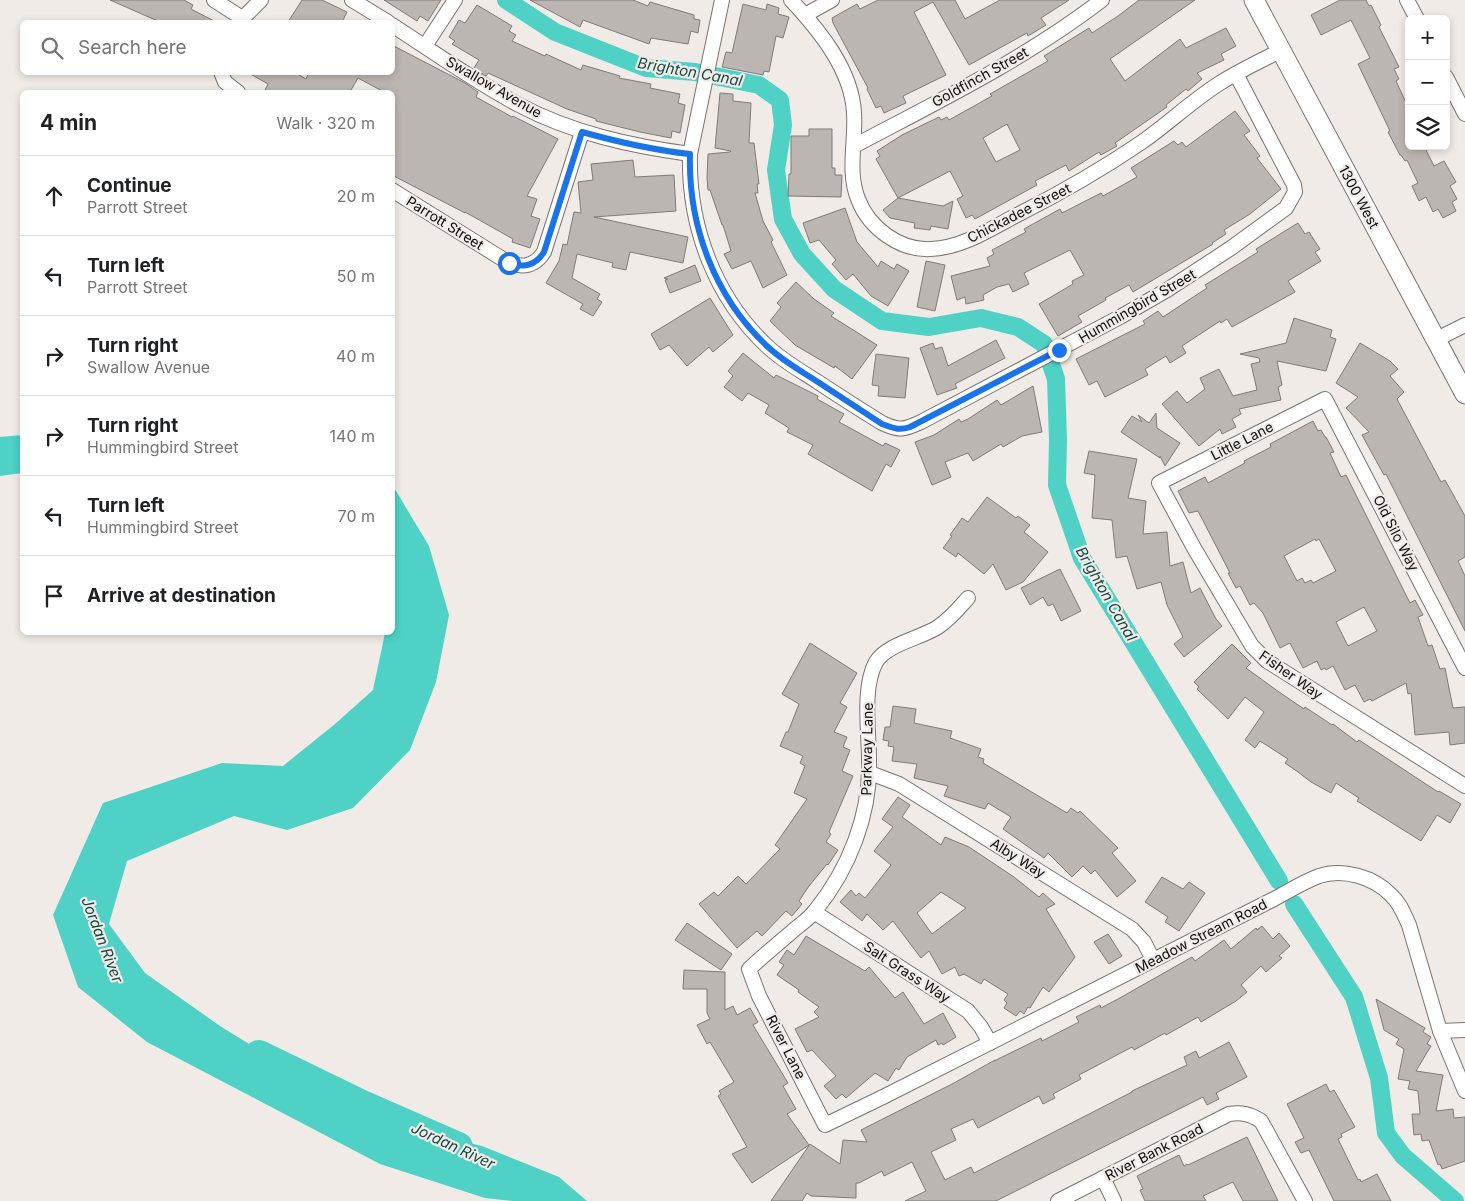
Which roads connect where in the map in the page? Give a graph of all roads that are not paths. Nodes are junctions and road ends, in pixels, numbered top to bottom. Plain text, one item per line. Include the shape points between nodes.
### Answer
1 (214, 0) edge
2 (260, 0) edge
3 (352, 0) edge
4 (455, 0) edge
5 (791, 0) edge
6 (832, 0) edge
7 (1102, 0) edge
8 (1254, 0) edge
9 (1407, 0) edge
10 (717, 1) edge
11 (805, 15) junction
12 (1415, 15) edge
13 (240, 20) edge
14 (385, 20) edge
15 (395, 28) edge
16 (426, 46) junction
17 (1280, 51) junction
18 (1236, 74) junction
19 (222, 75) edge
20 (1450, 85) edge
21 (235, 90) edge
22 (1465, 114) edge
23 (582, 132) junction
24 (854, 146) junction
25 (690, 154) junction
26 (395, 192) edge
27 (1465, 325) edge
28 (1437, 339) junction
29 (1465, 394) edge
30 (1325, 399) joint
31 (1159, 483) joint
32 (968, 598) dead end
33 (1465, 668) edge
34 (870, 773) junction
35 (1465, 786) edge
36 (814, 912) junction
37 (1153, 960) junction
38 (749, 969) joint
39 (1465, 1030) edge
40 (1440, 1031) junction
41 (990, 1043) junction
42 (1465, 1090) edge
43 (825, 1125) joint
44 (1103, 1178) junction
45 (1058, 1201) edge
46 (1114, 1201) edge
47 (1305, 1201) edge

1 - 13 street
2 - 13 street
3 - 14 street
4 - 16 street
5 - 11 street, Chickadee Street
6 - 11 street
7 - 24 street, Goldfinch Street via 1001,68
8 - 17 street, 1300 West
9 - 12 street
10 - 25 street, Hummingbird Street via 708,68
11 - 24 street, Chickadee Street via 841,68 850,91
15 - 16 street, Swallow Avenue
16 - 23 street, Swallow Avenue via 518,105
17 - 18 street, Chickadee Street
17 - 28 street, 1300 West
18 - 24 street, Chickadee Street via 1144,141 1077,183 972,238 933,249 917,249 903,244 879,230 868,217 853,182
18 - 25 street, Hummingbird Street via 1291,178 1295,192 1286,208 1201,268 1120,317 901,430 882,424 794,367 769,348 740,317 721,288 704,247 693,202
19 - 21 street
20 - 22 street
23 - 25 street, Swallow Avenue via 656,150
23 - 26 street, Parrott Street via 544,252 528,265 509,263
27 - 28 street
28 - 29 street, 1300 West
30 - 31 street, Little Lane
30 - 33 street, Old Silo Way
31 - 35 street, Fisher Way via 1252,646 1267,661
32 - 34 street, Parkway Lane via 937,628 889,650 877,660 868,695
34 - 36 street, Parkway Lane via 868,797 852,849 838,878
34 - 37 street, Alby Way via 899,784 1132,929 1144,942
36 - 38 street, Parkway Lane
36 - 41 street, Salt Grass Way via 968,1011
37 - 40 street, Meadow Stream Road via 1301,884 1339,873 1358,876 1376,883 1402,908
37 - 41 street, Meadow Stream Road
38 - 43 street, River Lane via 759,996
39 - 40 street
40 - 42 street, Meadow Stream Road
41 - 43 street, Meadow Stream Road
44 - 45 street, River Bank Road
44 - 46 street
44 - 47 street, River Bank Road via 1228,1114 1240,1112 1261,1121

